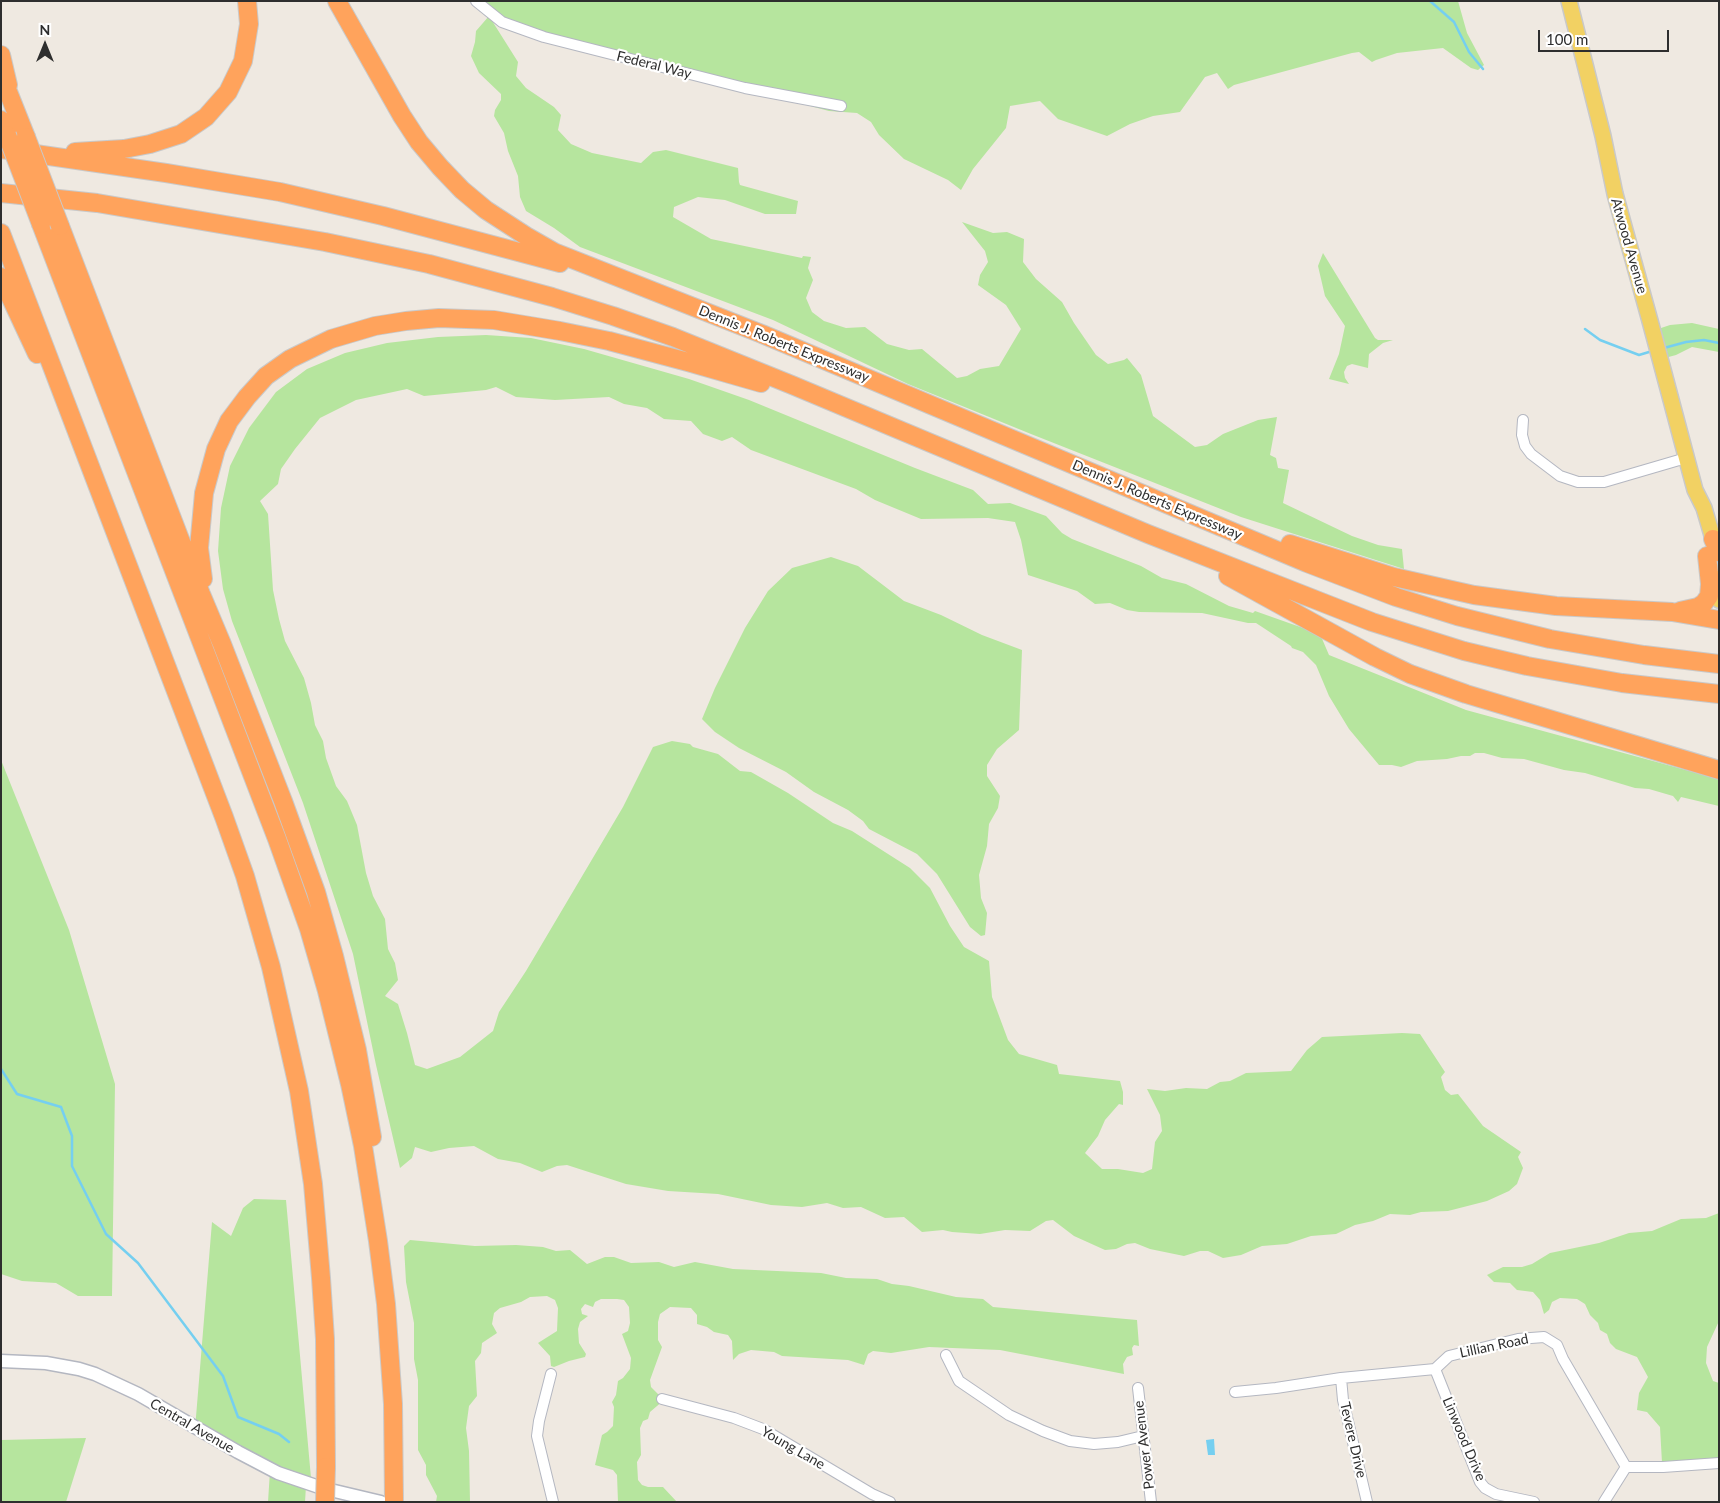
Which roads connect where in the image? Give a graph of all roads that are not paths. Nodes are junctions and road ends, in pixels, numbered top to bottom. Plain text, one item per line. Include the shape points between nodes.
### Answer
1 (247, 1) edge
2 (337, 1) edge
3 (476, 1) edge
4 (1569, 1) edge
5 (1, 55) edge
6 (1, 74) edge
7 (841, 106) dead end
8 (14, 107) junction
9 (3, 138) edge
10 (1, 193) edge
11 (1, 232) edge
12 (614, 275) junction
13 (1, 277) edge
14 (866, 416) junction
15 (1523, 420) dead end
16 (1686, 458) junction
17 (89, 463) junction
18 (1115, 482) junction
19 (1148, 534) junction
20 (1714, 551) edge
21 (1719, 600) edge
22 (1665, 612) junction
23 (1719, 620) edge
24 (222, 644) junction
25 (1718, 664) edge
26 (1719, 694) edge
27 (1719, 768) edge
28 (386, 1304) junction
29 (946, 1355) dead end
30 (1, 1361) edge
31 (1435, 1370) junction
32 (551, 1374) dead end
33 (1341, 1378) junction
34 (1138, 1388) dead end
35 (1236, 1392) dead end
36 (662, 1399) dead end
37 (1144, 1436) junction
38 (1719, 1463) edge
39 (1626, 1467) junction
40 (394, 1494) edge
41 (870, 1498) edge
42 (325, 1502) edge
43 (381, 1502) edge
44 (553, 1502) edge
45 (890, 1502) edge
46 (1151, 1502) edge
47 (1367, 1502) edge
48 (1534, 1502) edge
49 (1604, 1502) edge

1 - 9 highway via 248,37 238,73 214,109 190,129 162,141 124,149 68,152
2 - 12 highway via 402,116 450,178 486,210 526,236 569,258
3 - 7 street, Federal Way via 502,22 544,37 745,88
4 - 16 main road, Atwood Avenue via 1614,194
5 - 8 highway
6 - 8 highway
8 - 24 highway, bridge
9 - 12 highway via 374,213
9 - 28 highway, bridge via 41,224 309,930 343,1053 363,1146
10 - 14 highway via 98,203 240,227 358,248 452,270 560,299 644,327
11 - 17 highway
12 - 18 highway, Dennis J. Roberts Expressway
13 - 17 highway
14 - 19 highway
14 - 24 highway via 636,348 507,322 423,319 375,326 331,339 290,358 266,376 237,409 216,449 204,493 199,548 204,585
15 - 16 street via 1524,446 1531,454 1560,476 1578,482 1604,482
16 - 20 main road, Atwood Avenue via 1704,508
17 - 42 highway, bridge via 232,839 279,998 299,1090 314,1199 324,1329
18 - 22 highway via 1334,559 1422,584 1542,605
18 - 25 highway, Dennis J. Roberts Expressway via 1336,575 1457,616 1580,645
19 - 26 highway via 1364,619 1464,651 1590,678
19 - 27 highway via 1410,674 1447,688
20 - 21 main road, Atwood Avenue
20 - 22 highway via 1706,601 1691,610
22 - 23 highway
24 - 28 highway via 316,892 342,986 369,1113 385,1240
28 - 40 highway via 393,1404
29 - 37 street via 959,1381 1008,1415 1043,1432 1070,1441 1094,1444
30 - 43 street, Central Avenue via 46,1363 95,1374 138,1394 278,1473 322,1488
31 - 33 street
31 - 39 street, Lillian Road via 1449,1356 1528,1337 1549,1339 1557,1345
31 - 48 street, Linwood Drive via 1480,1482 1496,1494
32 - 44 street via 537,1436
33 - 35 street
33 - 47 street, Tevere Drive via 1343,1400
34 - 37 street, Power Avenue
36 - 41 street, Young Lane via 763,1429
37 - 46 street, Power Avenue
38 - 39 street
39 - 49 street
41 - 45 street, Young Lane

